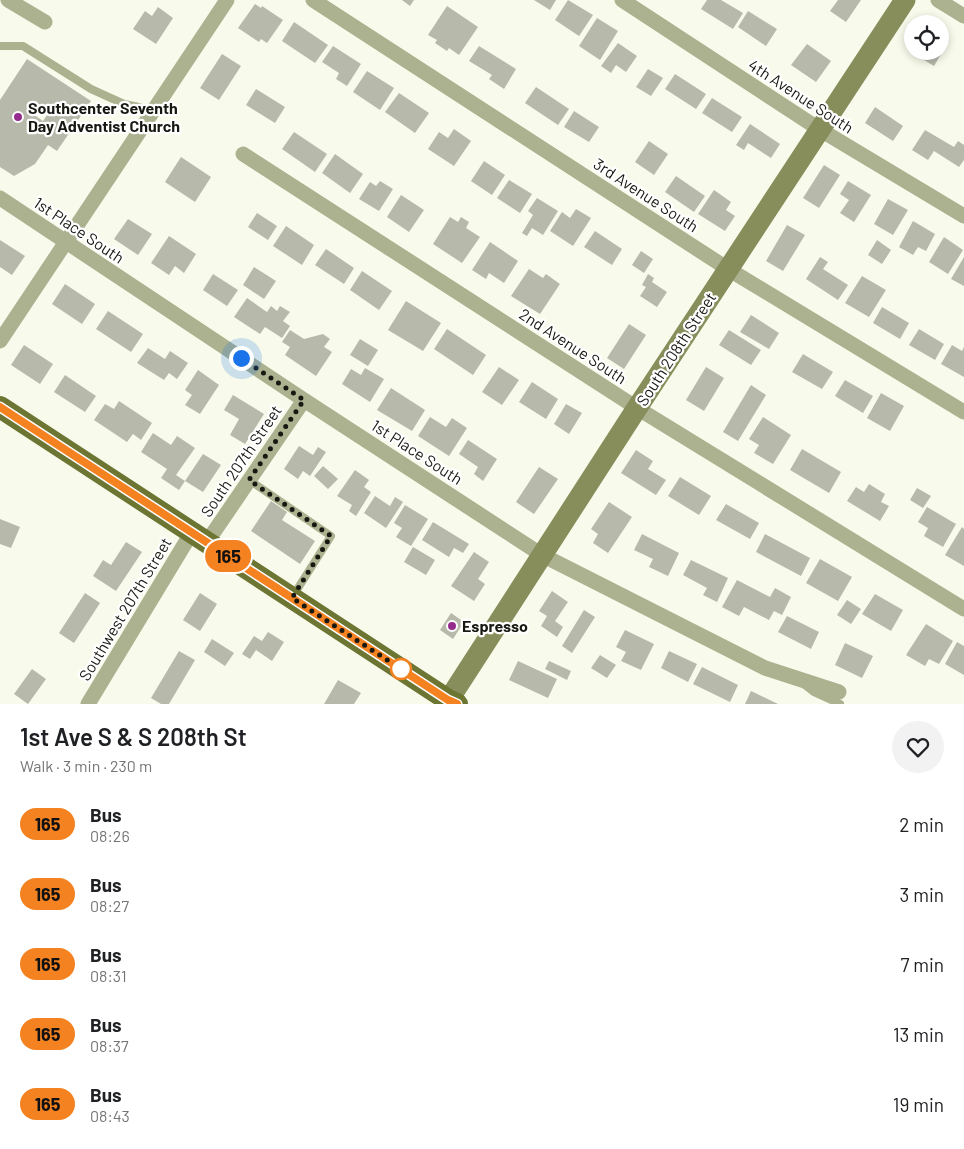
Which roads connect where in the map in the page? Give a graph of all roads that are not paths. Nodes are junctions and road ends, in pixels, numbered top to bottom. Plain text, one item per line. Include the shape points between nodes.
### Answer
1 (8, 0) edge
2 (227, 0) edge
3 (313, 0) edge
4 (622, 0) edge
5 (905, 0) edge
6 (938, 0) edge
7 (964, 16) edge
8 (45, 22) dead end
9 (0, 46) edge
10 (151, 114) junction
11 (819, 129) junction
12 (243, 154) dead end
13 (0, 198) edge
14 (964, 216) edge
15 (66, 242) junction
16 (728, 269) junction
17 (0, 341) edge
18 (304, 400) junction
19 (0, 407) edge
20 (637, 408) junction
21 (964, 412) edge
22 (249, 480) junction
23 (200, 537) junction
24 (542, 555) junction
25 (292, 598) junction
26 (964, 609) edge
27 (839, 698) edge
28 (450, 703) edge
29 (88, 704) edge

1 - 8 street
2 - 10 street
3 - 16 street, 3rd Avenue South
4 - 11 street, 4th Avenue South
5 - 11 street, South 208th Street
6 - 7 street
9 - 10 lane via 23,46 91,89
10 - 15 street
11 - 14 street, 4th Avenue South
11 - 16 street, South 208th Street
12 - 20 street, 2nd Avenue South
13 - 15 street, 1st Place South
15 - 17 street
15 - 18 street, 1st Place South
16 - 20 street, South 208th Street
16 - 21 street, 3rd Avenue South
18 - 22 street, South 207th Street
18 - 24 street, 1st Place South
19 - 23 main road
20 - 24 street, South 208th Street
20 - 26 street, 2nd Avenue South
22 - 23 street, South 207th Street
22 - 25 lane via 331,536
23 - 25 main road
23 - 29 street, Southwest 207th Street
24 - 27 street, 1st Place South via 765,668 798,678
24 - 28 street, South 208th Street
25 - 28 main road

